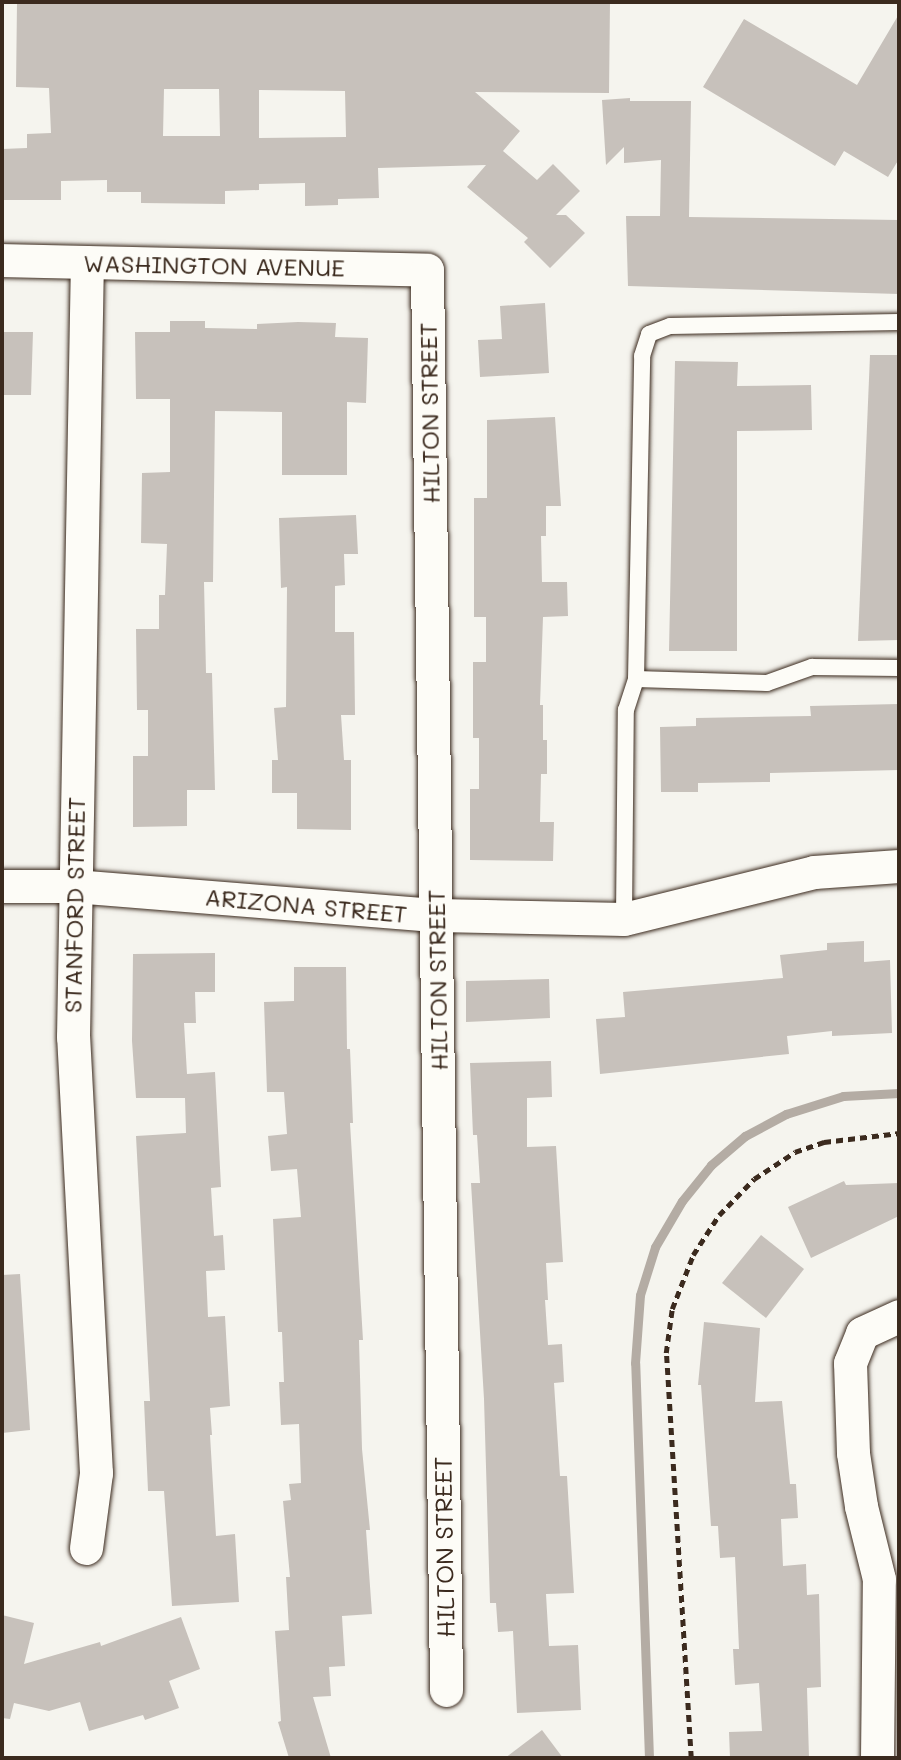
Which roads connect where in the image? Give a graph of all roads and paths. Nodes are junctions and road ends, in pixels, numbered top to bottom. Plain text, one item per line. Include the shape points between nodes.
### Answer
1 (2, 260) edge
2 (87, 262) junction
3 (426, 270) joint
4 (899, 323) edge
5 (899, 668) edge
6 (636, 679) junction
7 (899, 866) edge
8 (2, 886) edge
9 (74, 886) junction
10 (437, 915) junction
11 (624, 919) junction
12 (899, 1133) edge
13 (899, 1316) edge
14 (86, 1548) dead end
15 (446, 1690) dead end
16 (691, 1758) edge
17 (877, 1758) edge

1 - 2 street, WASHINGTON AVENUE
2 - 3 street, WASHINGTON AVENUE
2 - 9 street, STANFORD STREET
3 - 10 street, HILTON STREET
4 - 6 lane via 670,326 649,334 642,356
5 - 6 lane via 812,667 767,684
6 - 11 lane via 626,710
7 - 11 street, ARIZONA STREET via 814,872
8 - 9 street, ARIZONA STREET
9 - 10 street, ARIZONA STREET
9 - 14 street, STANFORD STREET via 73,1037 96,1473
10 - 11 street, ARIZONA STREET
10 - 15 street, HILTON STREET
12 - 16 path via 824,1142 795,1152 754,1179 719,1215 693,1255 672,1309 666,1353
13 - 17 street via 862,1333 850,1363 853,1453 879,1579

